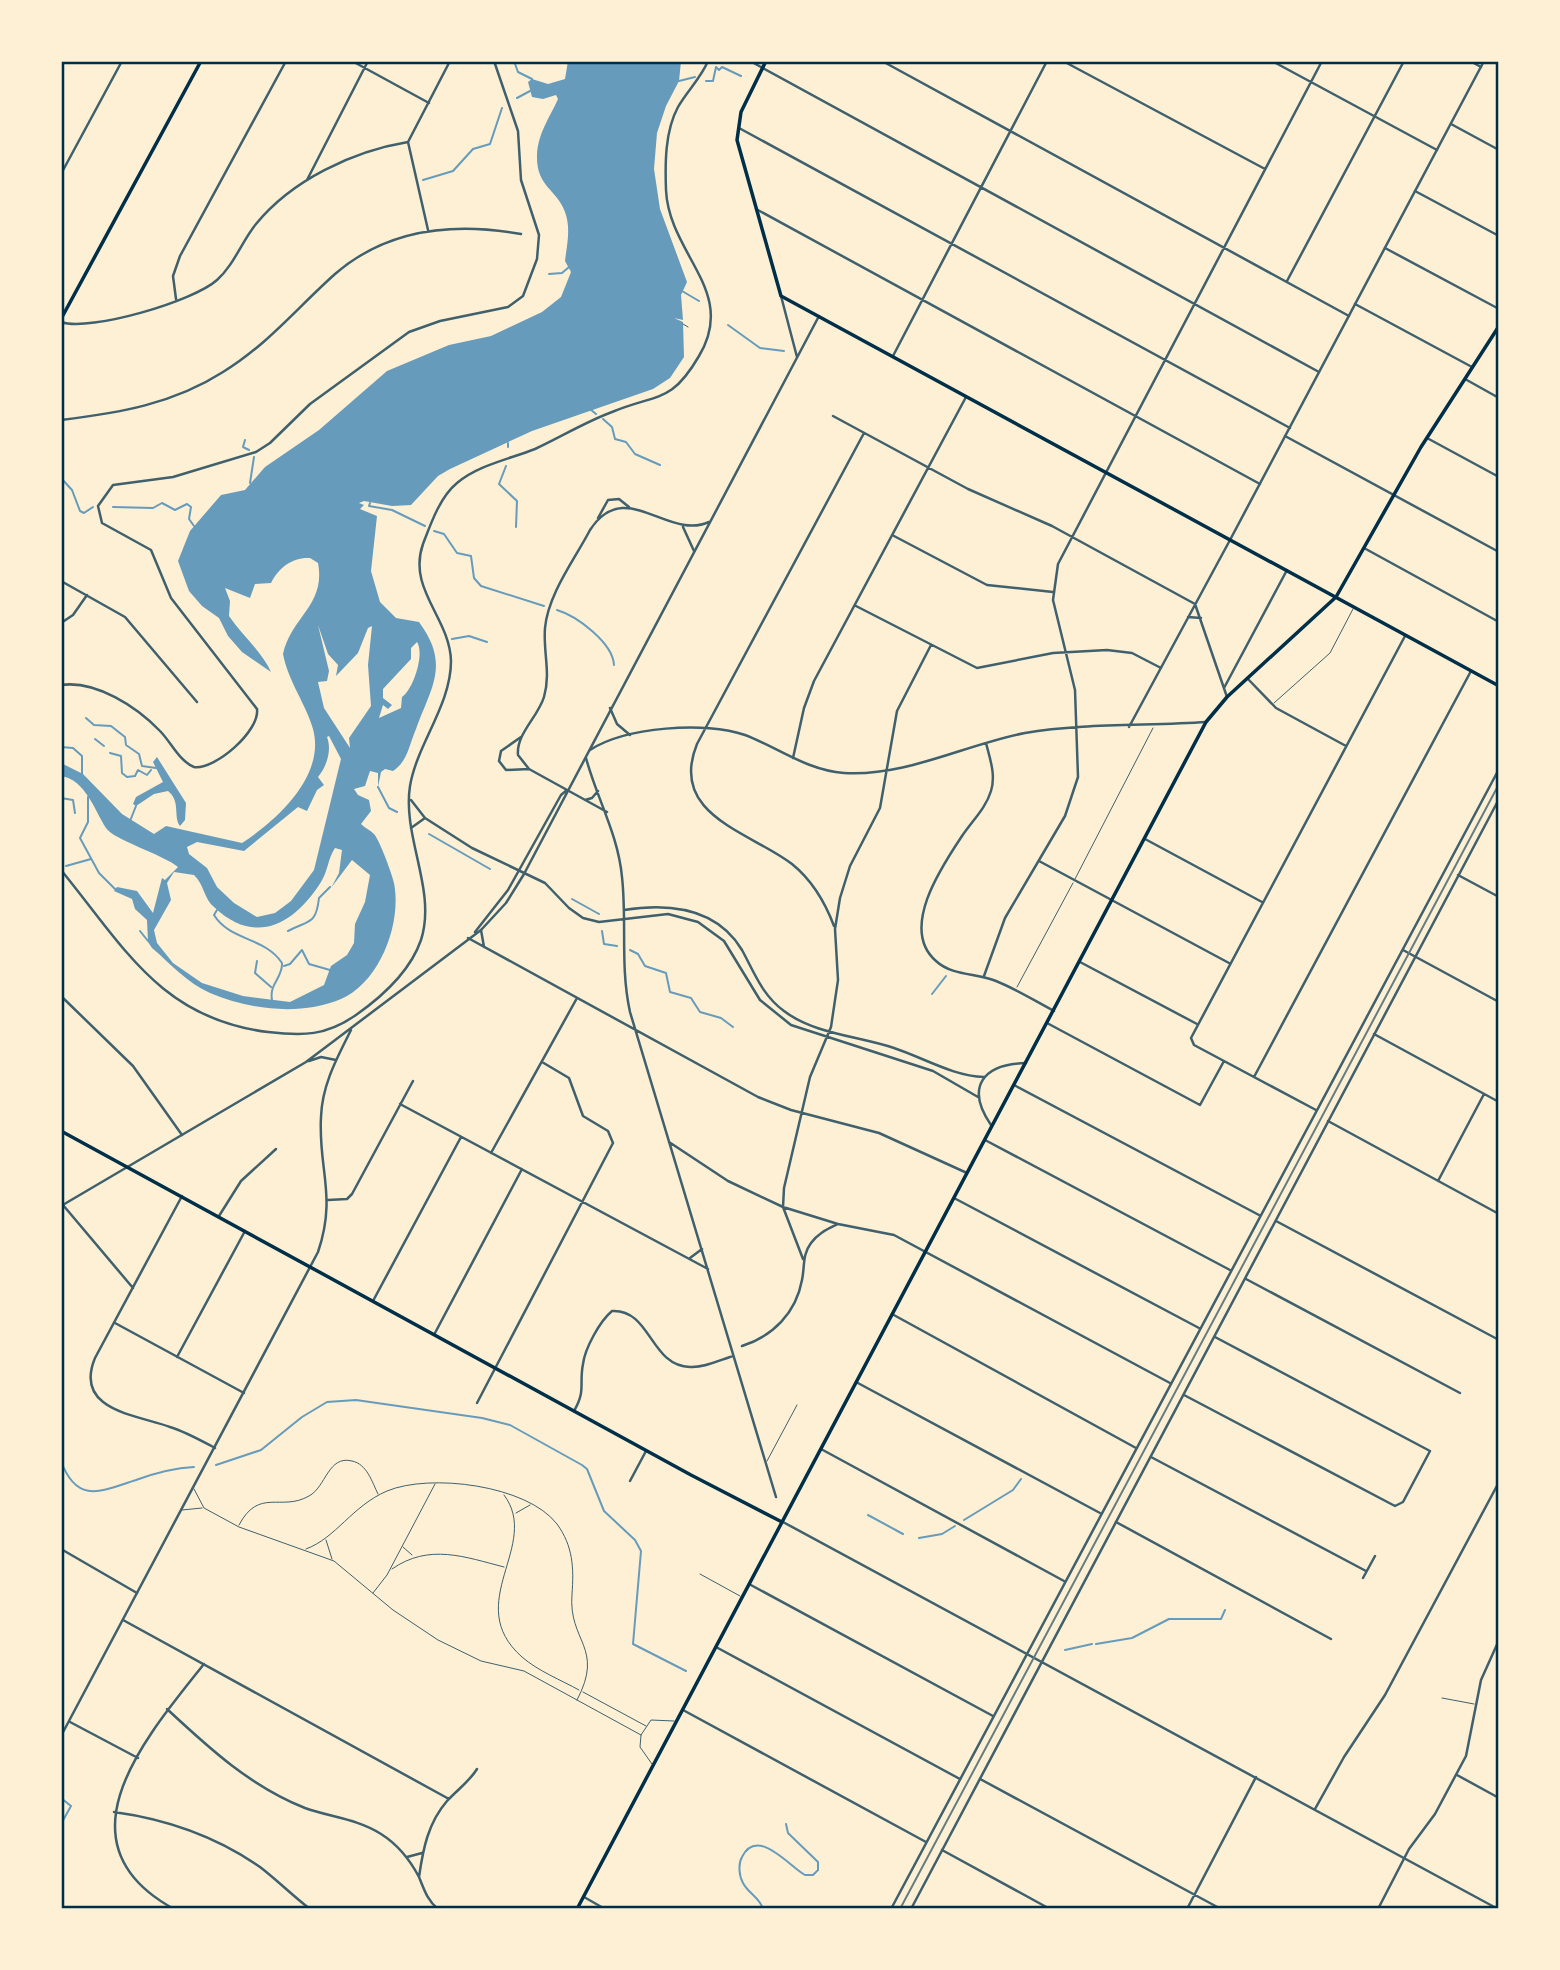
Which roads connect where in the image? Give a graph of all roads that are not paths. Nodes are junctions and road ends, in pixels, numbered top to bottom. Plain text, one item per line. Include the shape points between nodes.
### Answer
1 (122, 61) edge
2 (201, 61) edge
3 (286, 61) edge
4 (352, 61) edge
5 (368, 61) edge
6 (450, 61) edge
7 (494, 61) edge
8 (708, 61) edge
9 (750, 61) edge
10 (766, 61) edge
11 (882, 61) edge
12 (1048, 61) edge
13 (1063, 61) edge
14 (1272, 61) edge
15 (1322, 61) edge
16 (1404, 61) edge
17 (1470, 61) edge
18 (1484, 61) edge
19 (1481, 67) junction
20 (365, 68) junction
21 (762, 68) junction
22 (1311, 82) junction
23 (429, 103) junction
24 (1374, 116) junction
25 (1451, 124) junction
26 (737, 128) junction
27 (1011, 132) junction
28 (408, 142) junction
29 (1437, 150) junction
30 (1499, 150) edge
31 (1265, 169) junction
32 (61, 174) edge
33 (307, 180) junction
34 (982, 188) junction
35 (1415, 191) junction
36 (755, 208) junction
37 (428, 230) junction
38 (521, 234) dead end
39 (1499, 236) edge
40 (952, 244) junction
41 (1224, 247) junction
42 (1385, 248) junction
43 (1286, 282) junction
44 (781, 296) junction
45 (177, 299) junction
46 (923, 300) junction
47 (1194, 303) junction
48 (1355, 304) junction
49 (1499, 309) edge
50 (819, 316) junction
51 (1349, 316) junction
52 (61, 321) edge
53 (683, 324) dead end
54 (1499, 326) edge
55 (688, 327) dead end
56 (797, 357) junction
57 (893, 357) junction
58 (1164, 359) junction
59 (1472, 367) junction
60 (1319, 372) junction
61 (1465, 379) junction
62 (966, 397) junction
63 (1499, 398) edge
64 (1134, 415) junction
65 (833, 416) dead end
66 (61, 420) edge
67 (1290, 428) junction
68 (864, 433) junction
69 (1285, 436) junction
70 (1427, 438) junction
71 (928, 468) junction
72 (1104, 472) junction
73 (1499, 477) edge
74 (1260, 484) junction
75 (1394, 495) junction
76 (629, 507) junction
77 (598, 518) junction
78 (709, 522) junction
79 (683, 527) junction
80 (892, 536) junction
81 (1070, 536) junction
82 (1230, 540) junction
83 (1364, 548) junction
84 (694, 551) junction
85 (1499, 552) edge
86 (1287, 570) junction
87 (61, 581) edge
88 (1053, 592) junction
89 (87, 595) junction
90 (1336, 597) junction
91 (1195, 604) junction
92 (855, 605) junction
93 (1354, 606) junction
94 (1188, 617) junction
95 (1202, 619) junction
96 (1499, 622) edge
97 (61, 623) edge
98 (1406, 635) junction
99 (931, 645) junction
100 (1065, 652) junction
101 (1161, 668) junction
102 (1471, 671) junction
103 (1247, 678) junction
104 (61, 685) edge
105 (1499, 687) edge
106 (1224, 688) junction
107 (1227, 697) junction
108 (197, 702) dead end
109 (1272, 704) junction
110 (610, 708) junction
111 (1206, 722) junction
112 (1153, 725) junction
113 (1129, 727) junction
114 (705, 729) junction
115 (1079, 729) junction
116 (630, 734) junction
117 (521, 737) junction
118 (986, 743) junction
119 (1346, 746) junction
120 (585, 754) junction
121 (793, 760) junction
122 (529, 769) junction
123 (1499, 769) edge
124 (887, 770) junction
125 (567, 790) junction
126 (598, 790) junction
127 (409, 797) junction
128 (1499, 799) edge
129 (584, 800) junction
130 (607, 812) junction
131 (425, 818) junction
132 (411, 828) junction
133 (1144, 839) junction
134 (1039, 861) junction
135 (61, 870) edge
136 (1458, 875) junction
137 (1074, 880) junction
138 (511, 891) junction
139 (1499, 897) edge
140 (1112, 900) junction
141 (1262, 902) junction
142 (624, 910) junction
143 (624, 920) junction
144 (835, 929) junction
145 (481, 930) junction
146 (475, 932) junction
147 (468, 938) junction
148 (484, 947) junction
149 (1402, 950) junction
150 (745, 957) junction
151 (1415, 957) junction
152 (738, 960) junction
153 (1080, 962) junction
154 (1229, 964) junction
155 (984, 976) junction
156 (1016, 990) junction
157 (61, 996) edge
158 (577, 999) junction
159 (1499, 1002) edge
160 (1054, 1011) junction
161 (1047, 1023) junction
162 (1196, 1024) junction
163 (353, 1028) junction
164 (635, 1030) junction
165 (829, 1030) junction
166 (1374, 1034) junction
167 (825, 1038) junction
168 (910, 1054) junction
169 (336, 1060) junction
170 (907, 1061) junction
171 (1224, 1061) junction
172 (306, 1062) junction
173 (542, 1062) junction
174 (1026, 1063) junction
175 (984, 1077) junction
176 (1254, 1077) junction
177 (413, 1081) dead end
178 (1014, 1085) junction
179 (1484, 1094) junction
180 (978, 1097) junction
181 (1499, 1102) edge
182 (400, 1104) junction
183 (1317, 1110) junction
184 (802, 1113) junction
185 (1328, 1121) junction
186 (992, 1126) junction
187 (61, 1131) edge
188 (182, 1135) junction
189 (461, 1137) junction
190 (985, 1140) junction
191 (669, 1142) junction
192 (275, 1149) dead end
193 (491, 1153) junction
194 (128, 1167) junction
195 (522, 1169) junction
196 (967, 1173) junction
197 (1438, 1181) junction
198 (182, 1196) junction
199 (954, 1198) junction
200 (328, 1200) junction
201 (584, 1202) junction
202 (62, 1206) edge
203 (783, 1207) junction
204 (1499, 1214) edge
205 (1259, 1215) junction
206 (219, 1216) junction
207 (1276, 1221) junction
208 (838, 1224) junction
209 (245, 1231) junction
210 (702, 1250) junction
211 (926, 1252) junction
212 (689, 1259) junction
213 (803, 1259) junction
214 (311, 1267) junction
215 (708, 1269) junction
216 (1230, 1270) junction
217 (1246, 1279) junction
218 (133, 1288) junction
219 (373, 1301) junction
220 (892, 1314) junction
221 (114, 1322) junction
222 (1199, 1328) junction
223 (434, 1334) junction
224 (1215, 1337) junction
225 (1499, 1340) edge
226 (742, 1346) dead end
227 (733, 1356) junction
228 (177, 1357) junction
229 (495, 1368) junction
230 (856, 1382) junction
231 (1170, 1383) junction
232 (244, 1393) junction
233 (1460, 1394) dead end
234 (1184, 1395) junction
235 (477, 1403) dead end
236 (797, 1405) dead end
237 (574, 1411) junction
238 (215, 1448) junction
239 (1136, 1448) junction
240 (821, 1449) junction
241 (646, 1451) junction
242 (1151, 1457) junction
243 (766, 1464) junction
244 (630, 1481) dead end
245 (436, 1482) junction
246 (1499, 1482) edge
247 (194, 1487) junction
248 (503, 1494) junction
249 (378, 1495) junction
250 (776, 1497) dead end
251 (533, 1504) junction
252 (204, 1508) junction
253 (181, 1511) junction
254 (1100, 1513) junction
255 (514, 1514) junction
256 (782, 1522) junction
257 (1116, 1522) junction
258 (238, 1527) junction
259 (326, 1539) junction
260 (402, 1544) junction
261 (61, 1549) edge
262 (304, 1549) junction
263 (414, 1556) junction
264 (1375, 1556) dead end
265 (334, 1561) junction
266 (505, 1567) junction
267 (390, 1570) junction
268 (1366, 1572) junction
269 (701, 1574) dead end
270 (1363, 1578) dead end
271 (1065, 1581) junction
272 (749, 1584) junction
273 (137, 1593) junction
274 (373, 1593) junction
275 (743, 1597) junction
276 (122, 1620) junction
277 (1331, 1639) dead end
278 (1499, 1640) edge
279 (716, 1647) junction
280 (1497, 1648) edge
281 (1027, 1653) junction
282 (1042, 1661) junction
283 (204, 1664) junction
284 (582, 1691) junction
285 (1442, 1698) dead end
286 (577, 1700) junction
287 (1476, 1704) junction
288 (167, 1709) junction
289 (683, 1710) junction
290 (993, 1716) junction
291 (69, 1721) junction
292 (677, 1721) junction
293 (646, 1726) junction
294 (641, 1735) junction
295 (61, 1736) edge
296 (138, 1758) junction
297 (653, 1766) junction
298 (477, 1769) dead end
299 (1457, 1775) junction
300 (1256, 1777) junction
301 (960, 1779) junction
302 (980, 1779) junction
303 (1499, 1798) edge
304 (449, 1799) junction
305 (1315, 1809) junction
306 (114, 1812) junction
307 (926, 1842) junction
308 (942, 1850) junction
309 (422, 1853) junction
310 (407, 1857) junction
311 (1405, 1858) junction
312 (419, 1878) junction
313 (1194, 1894) junction
314 (584, 1897) junction
315 (433, 1907) edge
316 (174, 1909) edge
317 (310, 1909) edge
318 (438, 1909) edge
319 (577, 1909) edge
320 (605, 1909) edge
321 (891, 1909) edge
322 (911, 1909) edge
323 (1050, 1909) edge
324 (1187, 1909) edge
325 (1221, 1909) edge
326 (1378, 1909) edge
327 (1498, 1909) edge

1 - 32 street
2 - 52 main road
3 - 45 street via 180,257 173,276
4 - 20 street
5 - 20 street
6 - 23 street
7 - 104 street via 518,131 521,180 539,235 537,259 523,296 508,307 429,324 400,338 310,404 256,452 173,477 117,484 99,502 97,513 102,523 140,541 155,555 171,598 257,709 252,728 214,764 194,767 129,706 85,685
8 - 127 street via 673,119 666,187 673,224 712,304 710,336 672,391 609,413 477,471 448,492 424,541 419,569 422,587 448,642 450,672
9 - 21 street
10 - 21 main road
11 - 27 street
12 - 27 street
13 - 31 street
14 - 22 street
15 - 22 street
16 - 24 street
17 - 19 street
18 - 19 street
19 - 25 street
20 - 23 street
20 - 33 street
21 - 26 main road
21 - 34 street
22 - 24 street
22 - 31 street
23 - 28 street
24 - 29 street
24 - 43 street
25 - 29 street
25 - 30 street
26 - 36 main road via 739,155
26 - 40 street
27 - 34 street
27 - 41 street
28 - 33 street via 366,152
28 - 37 street
29 - 35 street
31 - 41 street
33 - 45 street via 262,217 218,280
34 - 40 street
34 - 47 street
35 - 39 street
35 - 42 street
36 - 44 main road
36 - 46 street
37 - 38 street via 468,227
37 - 66 street via 393,240 354,260 248,355 198,387 145,407
40 - 46 street
40 - 58 street
41 - 43 street
41 - 47 street
42 - 48 street
42 - 49 street
43 - 51 street
44 - 50 main road
44 - 56 street
45 - 52 street via 110,320 72,326
46 - 57 street
46 - 64 street
47 - 58 street
47 - 60 street
48 - 51 street
48 - 59 street
50 - 56 street
50 - 57 main road
51 - 60 street
53 - 55 lane
54 - 59 main road
56 - 78 street
57 - 62 main road
58 - 64 street
58 - 67 street
59 - 61 main road
60 - 67 street
61 - 63 street
61 - 70 main road
62 - 71 street
62 - 72 main road
64 - 72 street
64 - 74 street
65 - 68 street
67 - 69 street
68 - 71 street
68 - 114 street
69 - 74 street
69 - 75 street
70 - 73 street
70 - 75 main road
71 - 80 street
71 - 81 street
72 - 81 street
72 - 82 main road
74 - 82 street
75 - 83 main road
75 - 85 street
76 - 77 street
76 - 77 street via 619,499 608,500
76 - 79 street
77 - 117 street via 549,610 546,690
78 - 79 street
78 - 84 street
79 - 84 street
80 - 88 street via 987,585
80 - 92 street
81 - 88 street
81 - 91 street
82 - 86 main road
82 - 91 street
83 - 90 main road
83 - 96 street
84 - 110 street
86 - 90 main road
86 - 106 street
87 - 89 street
88 - 100 street
89 - 97 street
89 - 108 street via 125,617
90 - 93 main road
90 - 103 main road
91 - 94 street
91 - 95 street
92 - 99 street
92 - 121 street via 810,692
93 - 98 main road
93 - 109 lane via 1330,653
94 - 95 street
94 - 101 street
95 - 106 street
98 - 102 main road
98 - 119 street
99 - 100 street via 980,668
99 - 124 street via 897,711
100 - 101 street via 1120,650
100 - 115 street
101 - 113 street
102 - 105 main road
102 - 176 street
103 - 107 main road
103 - 109 street
106 - 107 street
107 - 111 main road
109 - 119 street
110 - 116 street via 617,724
110 - 120 street
111 - 112 street
111 - 133 main road
112 - 113 street
112 - 137 lane
113 - 115 street
114 - 116 street
114 - 121 street via 743,735
114 - 144 street via 690,766 699,801 715,817 801,872 824,901
115 - 118 street via 1035,732
115 - 134 street via 1076,789
116 - 120 street
117 - 122 street via 518,755
117 - 122 street via 501,751 499,761 506,770
118 - 124 street
118 - 155 street via 993,773 990,794 943,868 920,927 925,947 938,963 956,972
119 - 141 street
120 - 125 street
120 - 126 street
121 - 124 street via 841,772
122 - 125 street
123 - 149 street
124 - 144 street via 877,816 845,877
125 - 129 street
125 - 138 street
125 - 138 street
126 - 129 street via 596,796
126 - 130 street
127 - 131 street
127 - 132 street
128 - 136 street
129 - 130 street
130 - 142 street via 621,864
131 - 132 street
131 - 143 street via 482,854 540,880 583,918
132 - 135 street via 425,911 415,954 372,1003 333,1029 313,1035 231,1026 179,1002 149,976
133 - 140 main road
133 - 141 street
134 - 137 street
134 - 155 street via 1005,918
136 - 139 street
136 - 151 street
137 - 140 street
137 - 156 lane
138 - 145 street
138 - 146 street
140 - 153 main road
140 - 154 street
141 - 154 street
142 - 143 street
142 - 150 street via 666,906 698,913 726,931
143 - 152 street via 660,914 690,919 717,935
143 - 164 street via 624,973
144 - 165 street via 838,980
145 - 146 street
145 - 148 street
146 - 147 street
147 - 148 street
147 - 163 street
148 - 158 street
149 - 151 street
149 - 183 street
150 - 152 street
150 - 165 street via 777,1005 806,1023
151 - 159 street
151 - 166 street
152 - 167 street via 752,989 770,1010 791,1025
153 - 160 main road
153 - 162 street
154 - 162 street
155 - 156 street
156 - 160 street
157 - 188 street via 133,1066
158 - 164 street
158 - 173 street
160 - 161 main road
161 - 171 street via 1200,1105
161 - 174 main road
162 - 171 street via 1192,1044
163 - 169 street
163 - 172 street
164 - 184 street via 756,1096
164 - 191 street
165 - 167 street
165 - 168 street
166 - 179 street
166 - 185 street
167 - 170 street
167 - 184 street
168 - 170 street
168 - 175 street via 962,1075
169 - 172 street via 321,1057
169 - 200 street via 325,1088 321,1117
170 - 180 street
171 - 176 street
172 - 188 street
173 - 193 street
173 - 201 street via 569,1078 583,1116 608,1131 613,1140
174 - 175 street via 1002,1065
174 - 178 main road
175 - 180 street
176 - 183 street
177 - 182 street
178 - 186 main road
178 - 205 street
179 - 181 street
179 - 197 street
180 - 186 street
182 - 189 street
182 - 200 street via 352,1194 343,1200
183 - 205 street
184 - 196 street via 879,1133
184 - 203 street via 785,1175
185 - 197 street
185 - 207 street
186 - 190 main road
187 - 194 main road
188 - 194 street
189 - 193 street
189 - 219 street
190 - 196 main road
190 - 216 street
191 - 203 street via 728,1181
191 - 210 street
192 - 206 street via 241,1181
193 - 195 street
194 - 198 main road
194 - 202 street
195 - 201 street
195 - 223 street
196 - 199 main road
197 - 204 street
198 - 206 main road
198 - 218 street
199 - 211 main road
199 - 222 street
200 - 214 street via 323,1238
201 - 212 street
201 - 229 street
202 - 218 street
203 - 208 street
203 - 213 street
205 - 216 street
206 - 209 main road
207 - 217 street
207 - 225 street
208 - 211 street via 889,1233
208 - 213 street via 815,1238
209 - 214 main road
209 - 228 street
210 - 212 street
210 - 215 street
211 - 220 main road
211 - 231 street
212 - 215 street
213 - 226 street via 802,1283 790,1311 768,1334
214 - 219 main road
214 - 232 street
215 - 227 street
216 - 222 street
217 - 224 street
217 - 233 street
218 - 221 street
219 - 223 main road
220 - 230 main road
220 - 239 street
221 - 228 street
221 - 238 street via 92,1368 93,1384 102,1401 117,1412 168,1426
222 - 231 street
223 - 229 main road
224 - 234 street
224 - 234 street via 1430,1451 1403,1502 1397,1507
227 - 237 street via 695,1367 680,1365 656,1349 637,1321 612,1311 584,1357 583,1390
227 - 243 street
228 - 232 street
229 - 235 street
229 - 237 main road
230 - 240 main road
230 - 254 street
231 - 239 street
232 - 238 street
234 - 242 street
236 - 243 lane
237 - 241 main road
238 - 247 street
239 - 254 street
240 - 256 main road
240 - 271 street
241 - 244 street
241 - 256 main road
242 - 257 street
242 - 268 street
243 - 250 street
245 - 248 lane
245 - 249 lane via 406,1485
245 - 260 lane
246 - 305 street via 1385,1695
247 - 252 lane
247 - 253 street
248 - 251 lane
248 - 255 lane
249 - 258 lane via 364,1468 355,1461 342,1461 310,1496 257,1504
249 - 259 lane via 353,1510
251 - 255 lane
251 - 284 lane via 556,1522 572,1555 573,1615 589,1663
252 - 253 lane
252 - 258 lane
253 - 273 street
254 - 271 street
255 - 266 lane
256 - 272 main road
256 - 281 street
257 - 277 street
257 - 282 street
258 - 262 lane
259 - 262 lane
259 - 265 lane
260 - 263 lane
260 - 267 lane
261 - 273 street
262 - 265 lane
263 - 266 lane via 443,1553
263 - 267 lane
264 - 268 street
265 - 274 lane
266 - 284 lane via 497,1599 503,1631 528,1662
267 - 274 lane
268 - 270 street
269 - 275 lane
271 - 281 street
272 - 275 main road
272 - 290 street
273 - 276 street
274 - 286 lane via 419,1629 481,1661 524,1671
275 - 279 main road
276 - 283 street
276 - 291 street
278 - 280 street
279 - 289 main road
279 - 301 street
280 - 287 street via 1480,1680
281 - 282 street
281 - 290 street
282 - 300 street
282 - 302 street
283 - 288 street
283 - 304 street
284 - 286 lane
284 - 293 lane
285 - 287 lane
286 - 294 lane
287 - 299 street via 1471,1740
288 - 296 street
288 - 310 street via 211,1752 251,1780 306,1808 370,1828
289 - 292 main road
289 - 307 street
290 - 301 street
291 - 295 street
291 - 296 street
292 - 293 lane via 655,1719
292 - 297 main road
293 - 294 lane
294 - 297 lane via 641,1751
296 - 306 street
297 - 314 main road
298 - 304 street
299 - 303 street
299 - 311 street
300 - 305 street
300 - 313 street
301 - 307 street
302 - 308 street
302 - 313 street
304 - 309 street via 432,1823
305 - 311 street
306 - 316 street via 115,1839 128,1870 151,1895
306 - 317 street via 167,1823 215,1842 258,1866
307 - 321 street
308 - 322 street
308 - 323 street
309 - 310 street
309 - 312 street
310 - 312 street
311 - 326 street
311 - 327 street
312 - 315 street
313 - 324 street
313 - 325 street
314 - 319 main road
314 - 320 street
315 - 318 street

